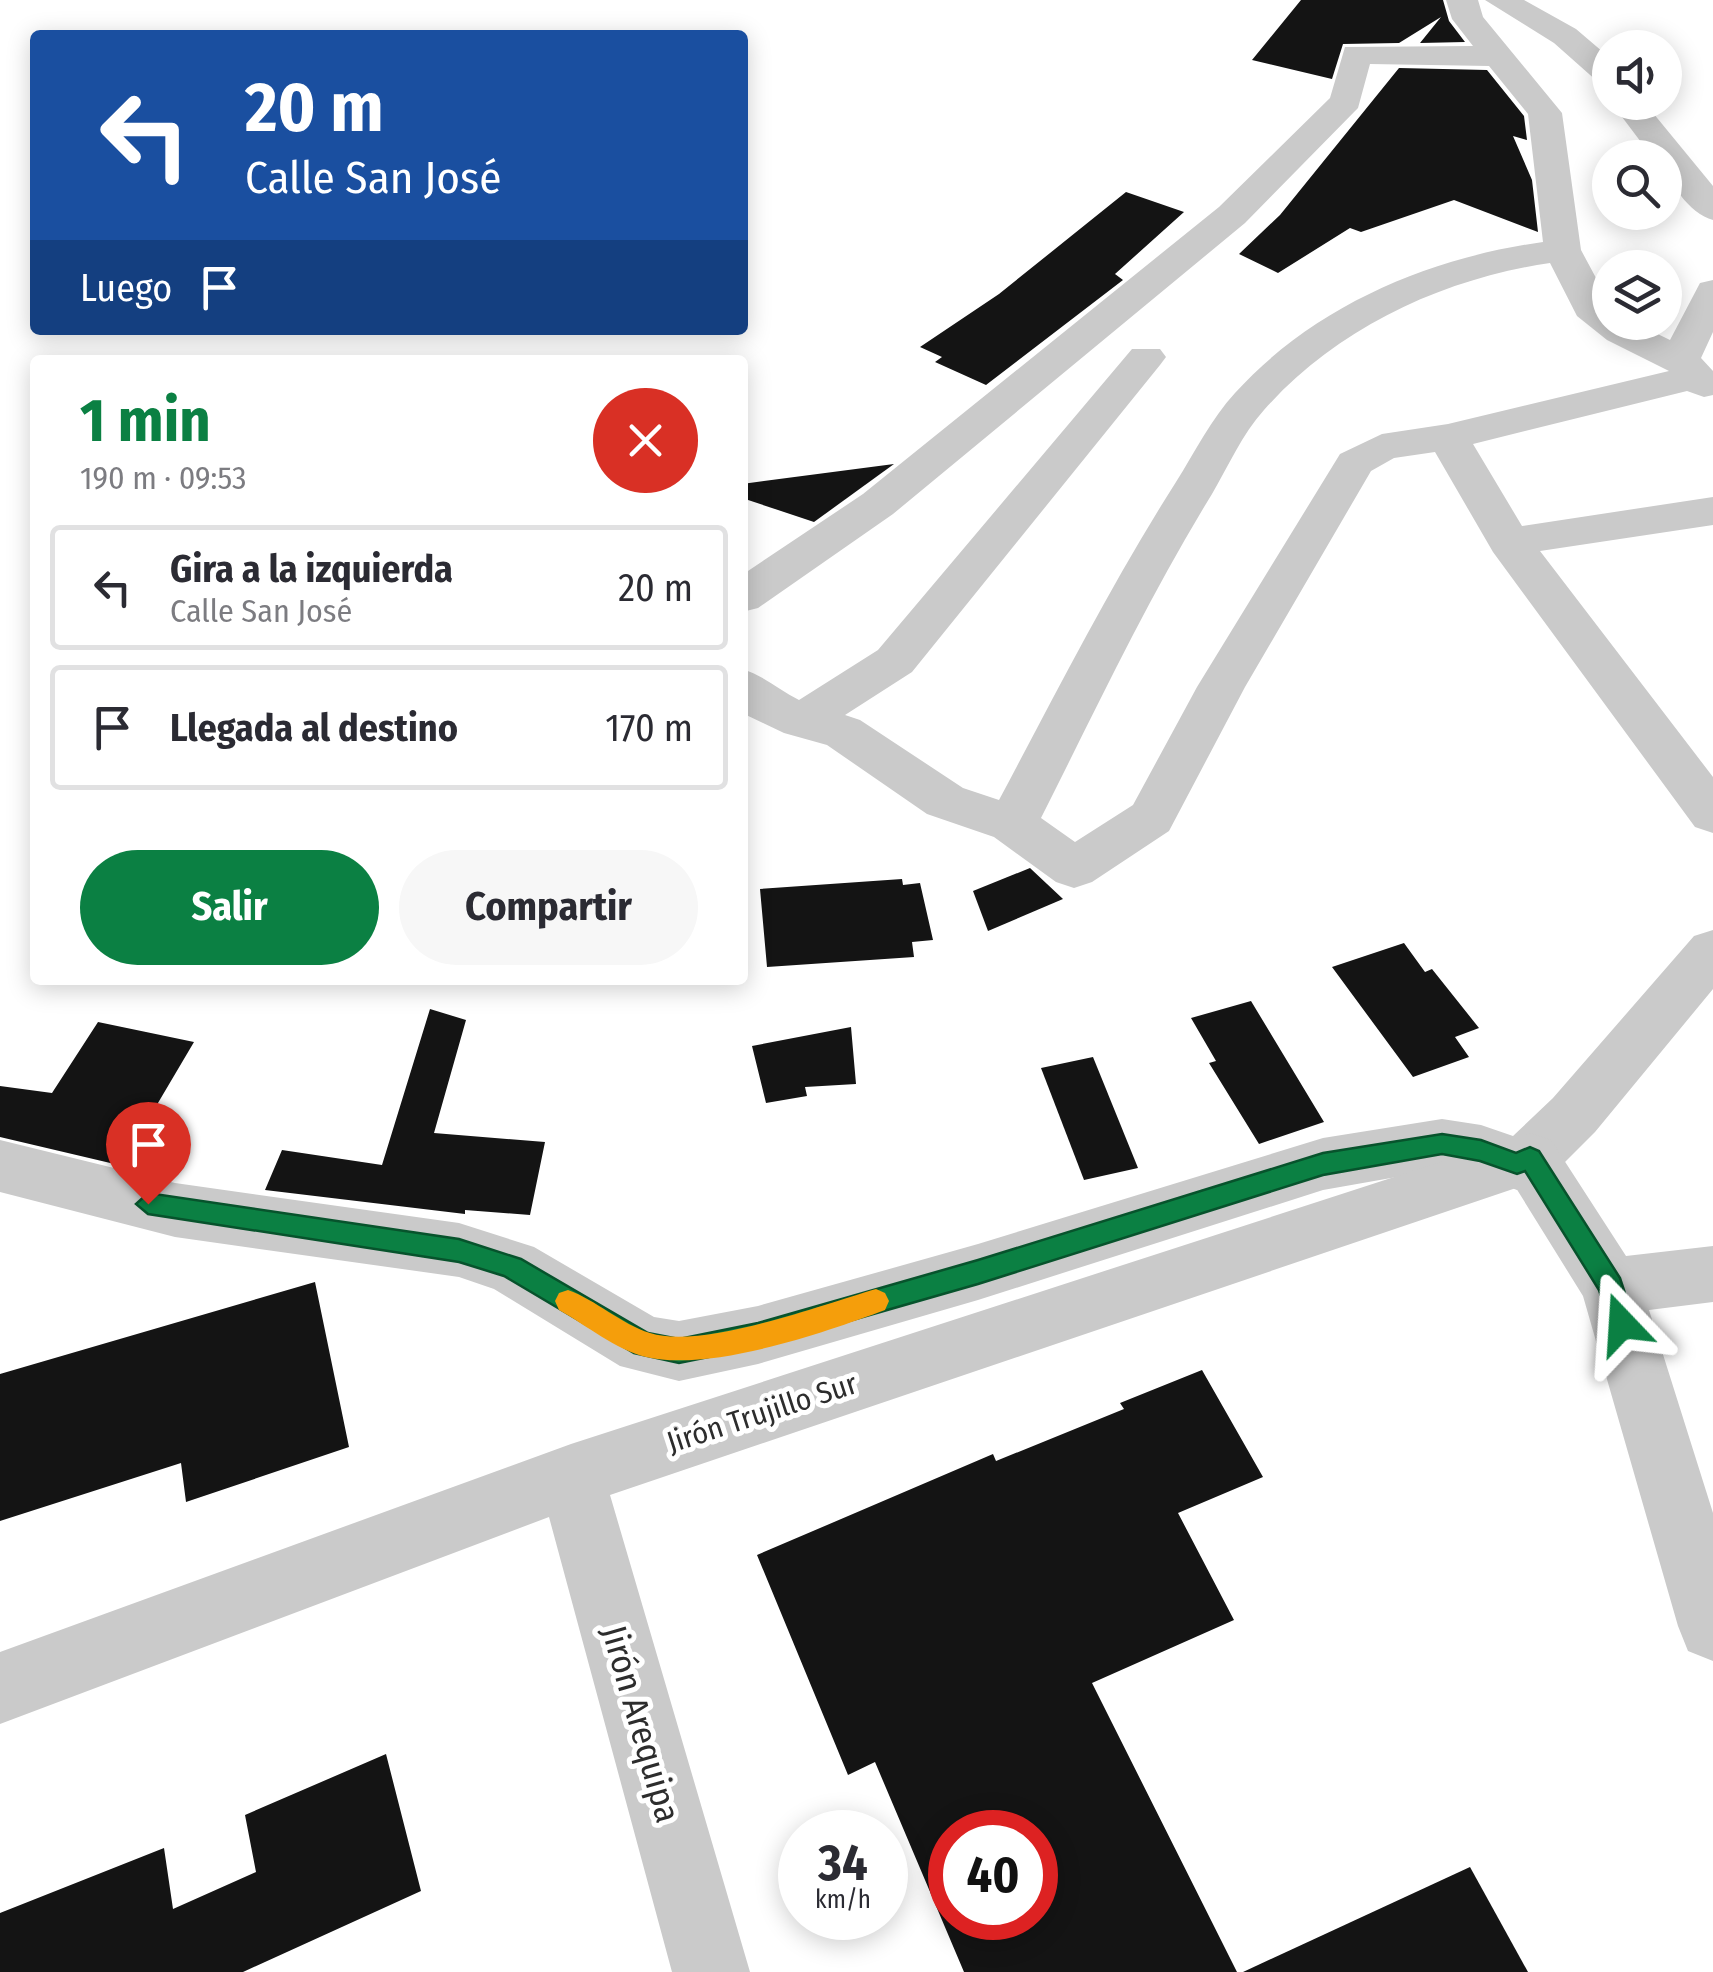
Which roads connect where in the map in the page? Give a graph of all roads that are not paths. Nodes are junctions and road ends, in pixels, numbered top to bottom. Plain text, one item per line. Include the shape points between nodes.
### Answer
1 (1462, 0) edge
2 (1501, 0) edge
3 (1500, 56) junction
4 (1592, 60) edge
5 (1641, 120) edge
6 (1713, 209) edge
7 (1562, 250) junction
8 (1713, 291) edge
9 (1146, 357) dead end
10 (1696, 377) edge
11 (1448, 437) junction
12 (1713, 511) edge
13 (1509, 542) junction
14 (748, 593) edge
15 (748, 691) edge
16 (801, 722) junction
17 (1713, 814) edge
18 (1012, 824) junction
19 (1713, 951) edge
20 (1524, 1161) junction
21 (0, 1166) edge
22 (1713, 1274) edge
23 (1611, 1286) junction
24 (571, 1476) junction
25 (1713, 1626) edge
26 (0, 1688) edge
27 (711, 1972) edge

1 - 3 street via 1468,18
2 - 4 street
3 - 7 street via 1545,114
3 - 14 street via 1356,54 1346,101 1232,214 878,504
5 - 6 street
7 - 10 street via 1591,308
7 - 18 street via 1498,257 1421,282 1329,331 1251,398 1153,551
8 - 10 street
9 - 16 street via 895,661
10 - 11 street
11 - 13 street
11 - 18 street via 1382,447 1356,463 1332,494 1151,818 1074,868
12 - 13 street
13 - 17 street
15 - 16 street
16 - 18 street via 843,732 944,801
19 - 20 street via 1574,1115
20 - 21 street via 1442,1144 1323,1164 978,1272 679,1351 643,1344 512,1267 459,1250 175,1210
20 - 23 street
20 - 24 street, Jirón Trujillo Sur
22 - 23 street
23 - 25 street
24 - 26 street, Jirón Trujillo Sur
24 - 27 street, Jirón Arequipa

